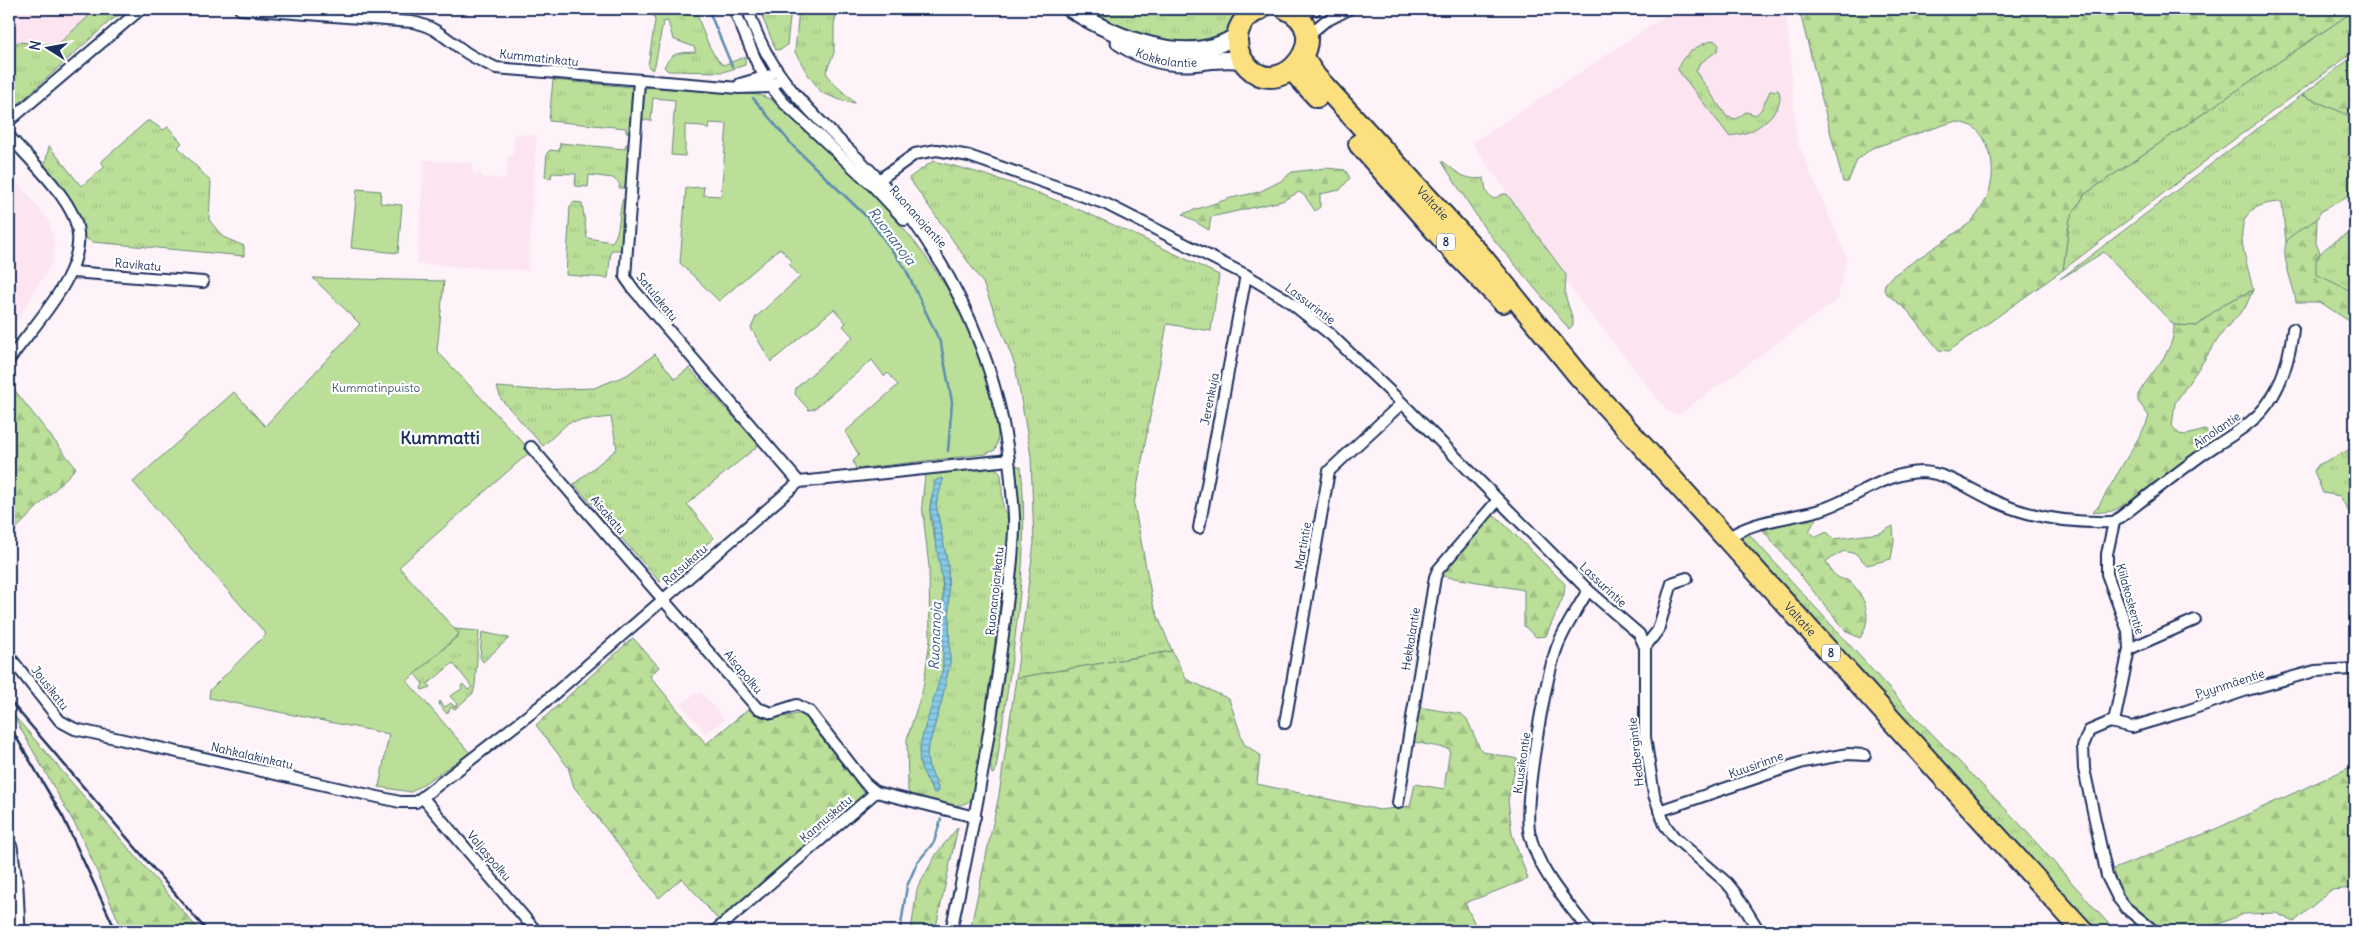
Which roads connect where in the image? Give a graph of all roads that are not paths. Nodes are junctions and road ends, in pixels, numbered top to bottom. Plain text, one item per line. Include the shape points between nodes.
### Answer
1 (141, 9) edge
2 (240, 9) edge
3 (734, 9) edge
4 (748, 9) edge
5 (1063, 9) edge
6 (1070, 9) edge
7 (1316, 9) edge
8 (1348, 9) edge
9 (1290, 12) edge
10 (1246, 18) edge
11 (1092, 22) junction
12 (1307, 36) junction
13 (1242, 61) junction
14 (1298, 64) junction
15 (780, 76) junction
16 (766, 77) junction
17 (639, 81) junction
18 (726, 86) junction
19 (772, 86) junction
20 (9, 121) edge
21 (9, 136) edge
22 (876, 182) junction
23 (941, 262) joint
24 (72, 272) junction
25 (1246, 275) junction
26 (203, 282) dead end
27 (2293, 329) dead end
28 (9, 360) edge
29 (1402, 403) junction
30 (531, 447) dead end
31 (1009, 460) junction
32 (799, 482) junction
33 (1498, 500) junction
34 (2114, 522) junction
35 (1199, 528) dead end
36 (1726, 538) junction
37 (1687, 578) dead end
38 (1588, 590) junction
39 (665, 599) junction
40 (2196, 620) dead end
41 (1645, 647) junction
42 (2129, 649) junction
43 (9, 656) edge
44 (2355, 669) edge
45 (2114, 722) junction
46 (1284, 723) dead end
47 (75, 729) joint
48 (1865, 755) dead end
49 (876, 792) junction
50 (423, 798) junction
51 (1398, 803) dead end
52 (1659, 811) junction
53 (975, 817) junction
54 (10, 856) edge
55 (17, 931) edge
56 (536, 931) edge
57 (715, 931) edge
58 (951, 931) edge
59 (1589, 931) edge
60 (1759, 931) edge
61 (2083, 931) edge
62 (2154, 931) edge

1 - 20 street
2 - 17 street, Kummatinkatu via 412,22 428,25 467,53 496,68
3 - 16 street, Ruonanojantie
4 - 15 street, Ruonanojantie
5 - 11 main road, Kokkolantie
6 - 11 main road, Kokkolantie
7 - 9 street
8 - 12 street
9 - 12 highway via 1304,25
10 - 11 main road, Kokkolantie via 1221,44 1178,50 1155,47
10 - 13 highway via 1237,50
11 - 13 main road, Kokkolantie via 1122,44 1163,61
12 - 14 highway
13 - 14 highway via 1251,70 1274,77
14 - 36 highway, Valtatie / 8 via 1455,252 1578,375
15 - 16 street, Kummatinkatu
15 - 19 street
15 - 22 street, Ruonanojantie via 808,111
16 - 18 street, Kummatinkatu
16 - 19 street, Ruonanojantie
17 - 18 street, Kummatinkatu
17 - 32 street, Satulakatu via 625,277
18 - 19 street, Kummatinkatu
19 - 22 street, Ruonanojantie via 802,121
21 - 24 street via 62,197 75,221 80,246
22 - 23 street, Ruonanojantie via 911,218
22 - 25 street, Lassurintie via 915,154 937,150 969,156 1106,204
23 - 31 street, Ruonanojankatu via 972,318 987,357 1001,407
24 - 26 street, Ravikatu
24 - 28 street
25 - 29 street, Lassurintie via 1316,322
25 - 35 street, Jerenkuja
27 - 34 street, Ainolantie via 2283,374 2258,415
29 - 33 street, Lassurintie
29 - 46 street, Martintie via 1328,471
30 - 39 street, Aisakatu
31 - 32 street
31 - 53 street, Ruonanojankatu via 1014,528 993,708
32 - 39 street, Ratsukatu
33 - 38 street, Lassurintie
33 - 51 street, Hekkalantie via 1435,577
34 - 36 street via 2041,516 2000,504 1944,477 1921,472 1874,486 1823,509 1747,527
34 - 42 street, Kiilakoskentie via 2107,554 2107,574 2128,631
36 - 61 highway, Valtatie / 8
37 - 41 street via 1672,583 1658,630
38 - 41 street, Lassurintie via 1638,634
38 - 59 street, Kuusikontie via 1556,649 1544,699 1527,813 1530,834 1548,878
39 - 49 street, Aisapolku via 757,708 772,713 796,705 810,712 865,783
39 - 50 street, Ratsukatu via 538,708
40 - 42 street
41 - 52 street, Hedbergintie via 1645,737
42 - 45 street, Kiilakoskentie
43 - 47 street, Jousikatu via 60,721
44 - 45 street, Pyynmäentie via 2315,671 2132,727
45 - 62 street via 2099,725 2087,734 2083,746 2084,769 2103,860 2113,889 2126,908
47 - 50 street, Nahkalakinkatu via 400,802 416,802
48 - 52 street, Kuusirinne via 1848,754 1781,768
49 - 53 street
49 - 57 street, Kannuskatu
50 - 56 street, Valjaspolku
52 - 60 street, Hedbergintie via 1674,837 1727,883
53 - 58 street, Ruonanojankatu
54 - 55 main road

